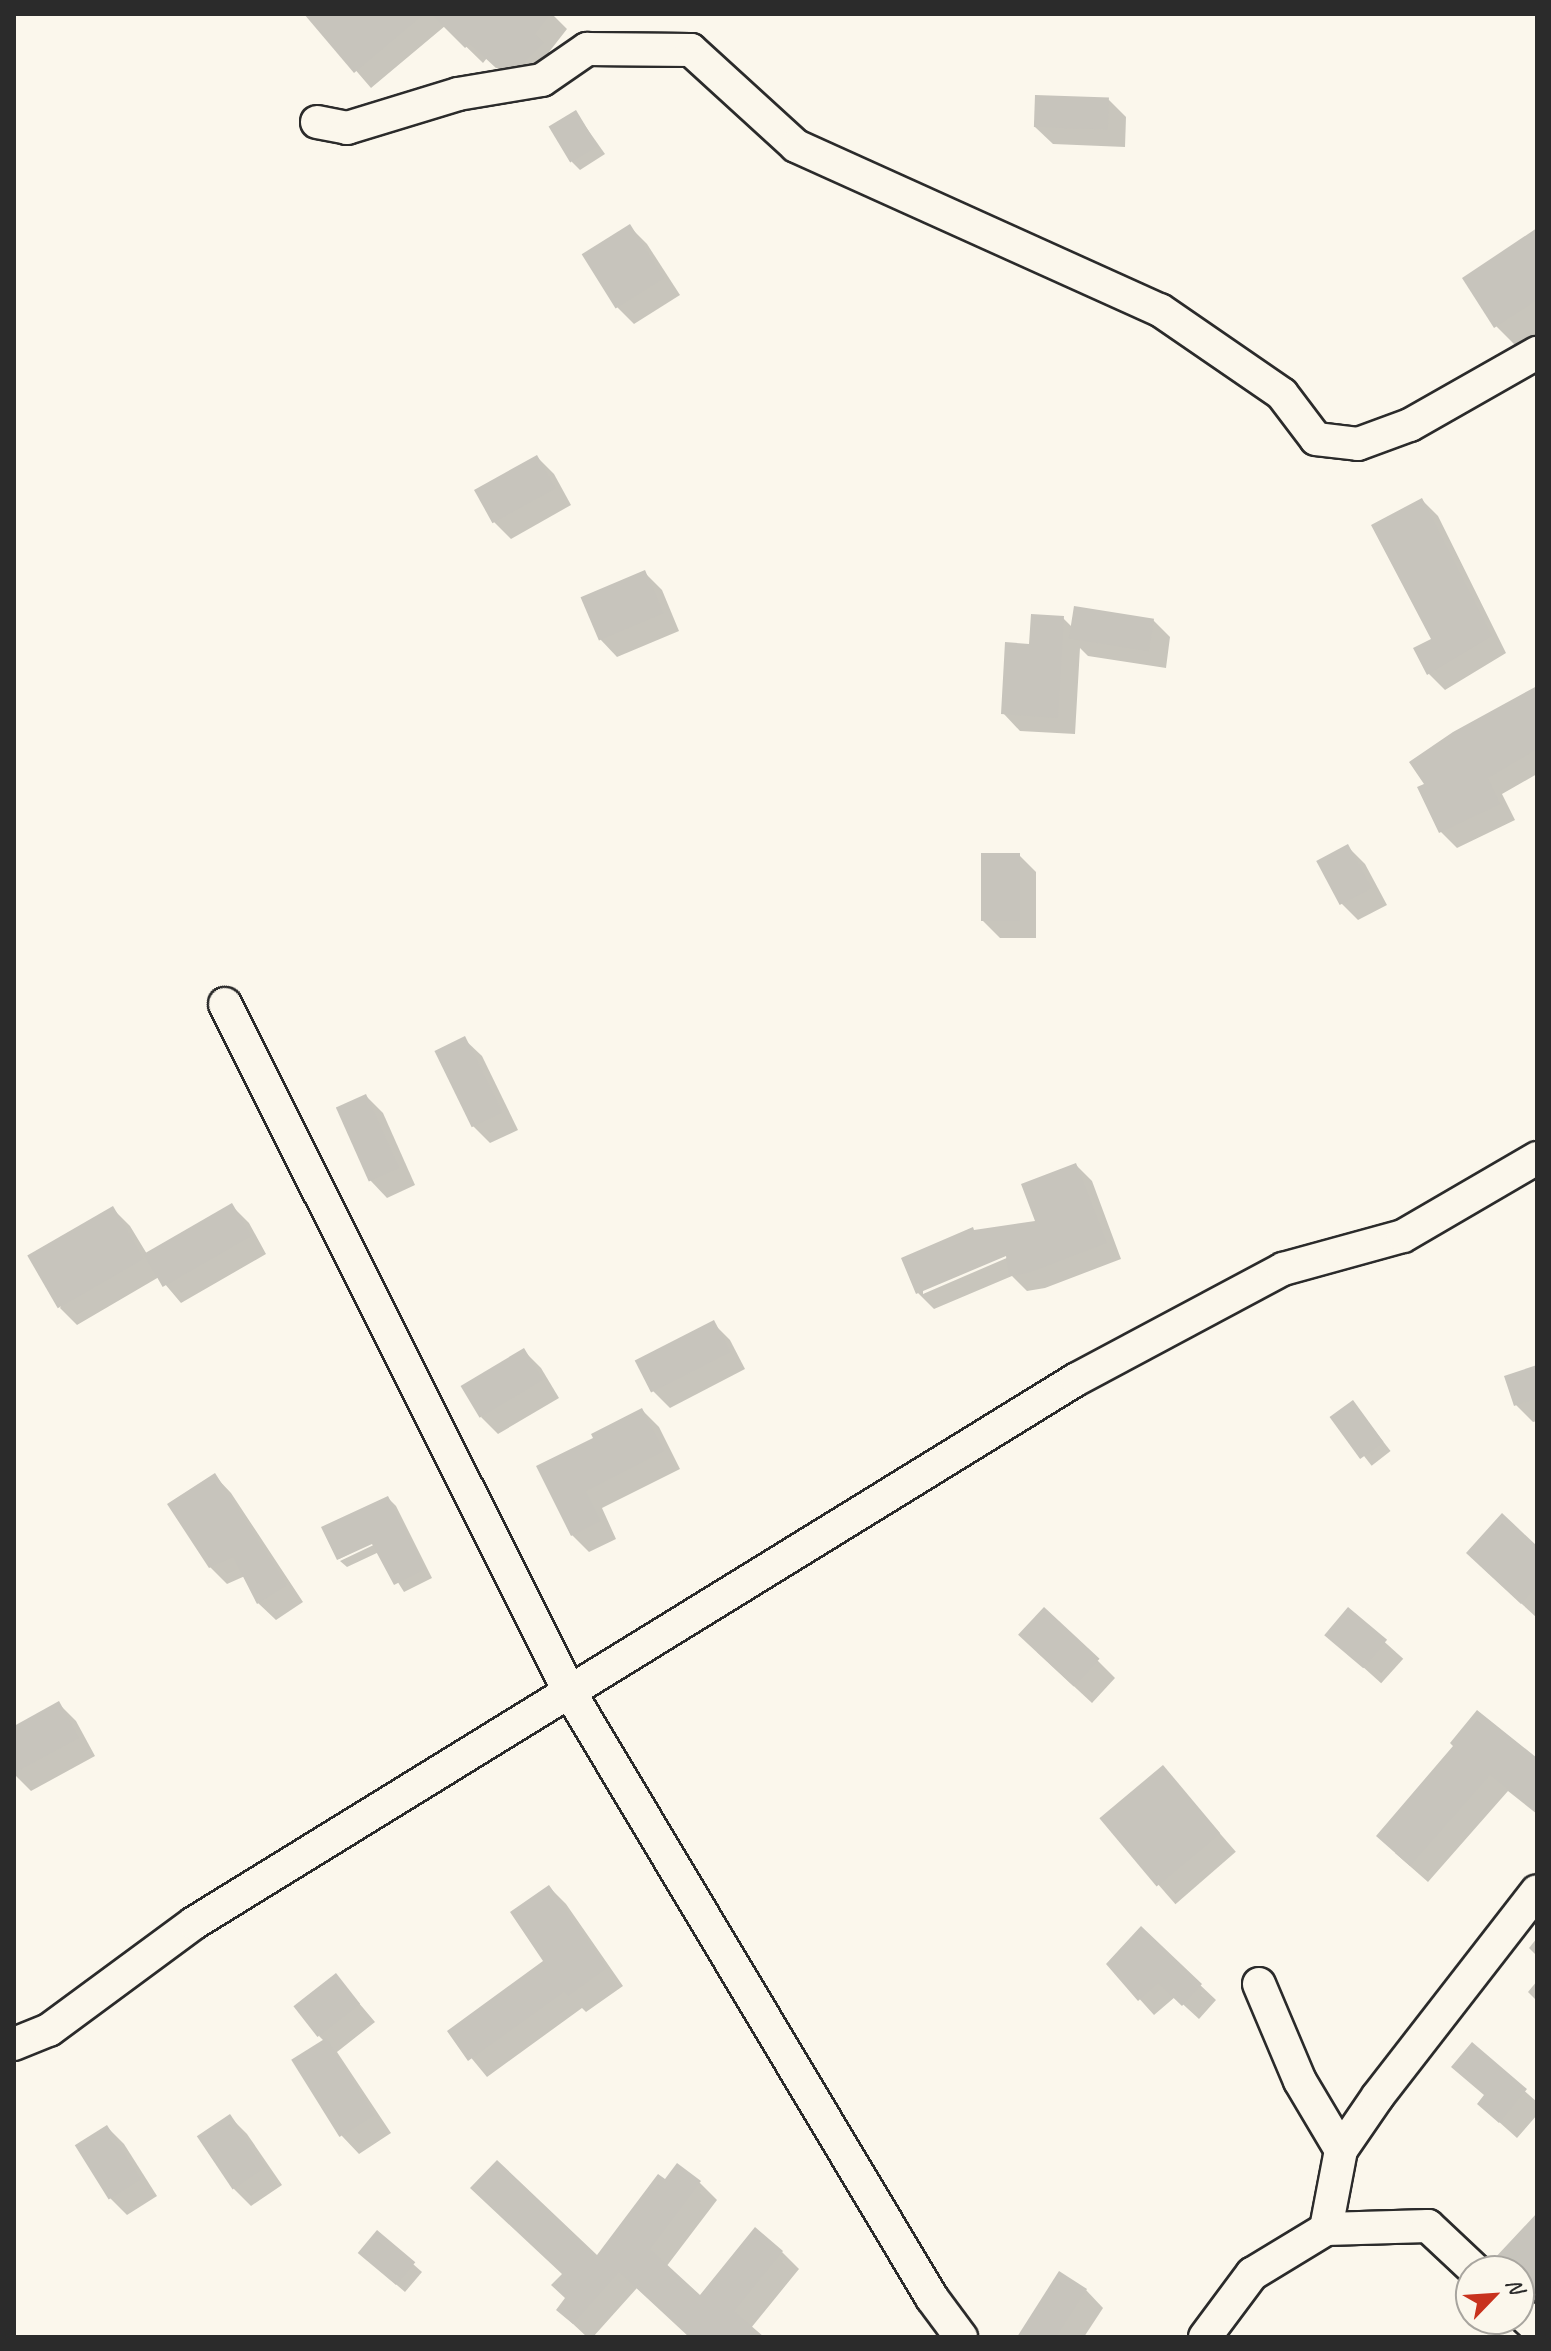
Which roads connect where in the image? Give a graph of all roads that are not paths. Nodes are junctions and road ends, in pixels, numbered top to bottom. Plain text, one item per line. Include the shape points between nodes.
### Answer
1 (317, 122) dead end
2 (1537, 353) edge
3 (225, 1004) dead end
4 (1537, 1158) edge
5 (569, 1691) junction
6 (1537, 1891) edge
7 (1259, 1984) dead end
8 (14, 2044) edge
9 (1341, 2150) junction
10 (1326, 2229) junction
11 (1459, 2255) edge
12 (961, 2337) edge
13 (1205, 2337) edge

1 - 2 street via 347,128 458,94 542,80 587,49 691,50 796,146 1160,310 1282,394 1316,439 1358,444 1410,425
3 - 5 street
4 - 5 street via 1403,1236 1283,1269 1077,1379
5 - 8 street via 194,1923 49,2030
5 - 12 street via 924,2285
6 - 9 street
7 - 9 street via 1300,2081
9 - 10 street
10 - 11 street via 1428,2226
10 - 13 street via 1252,2274

